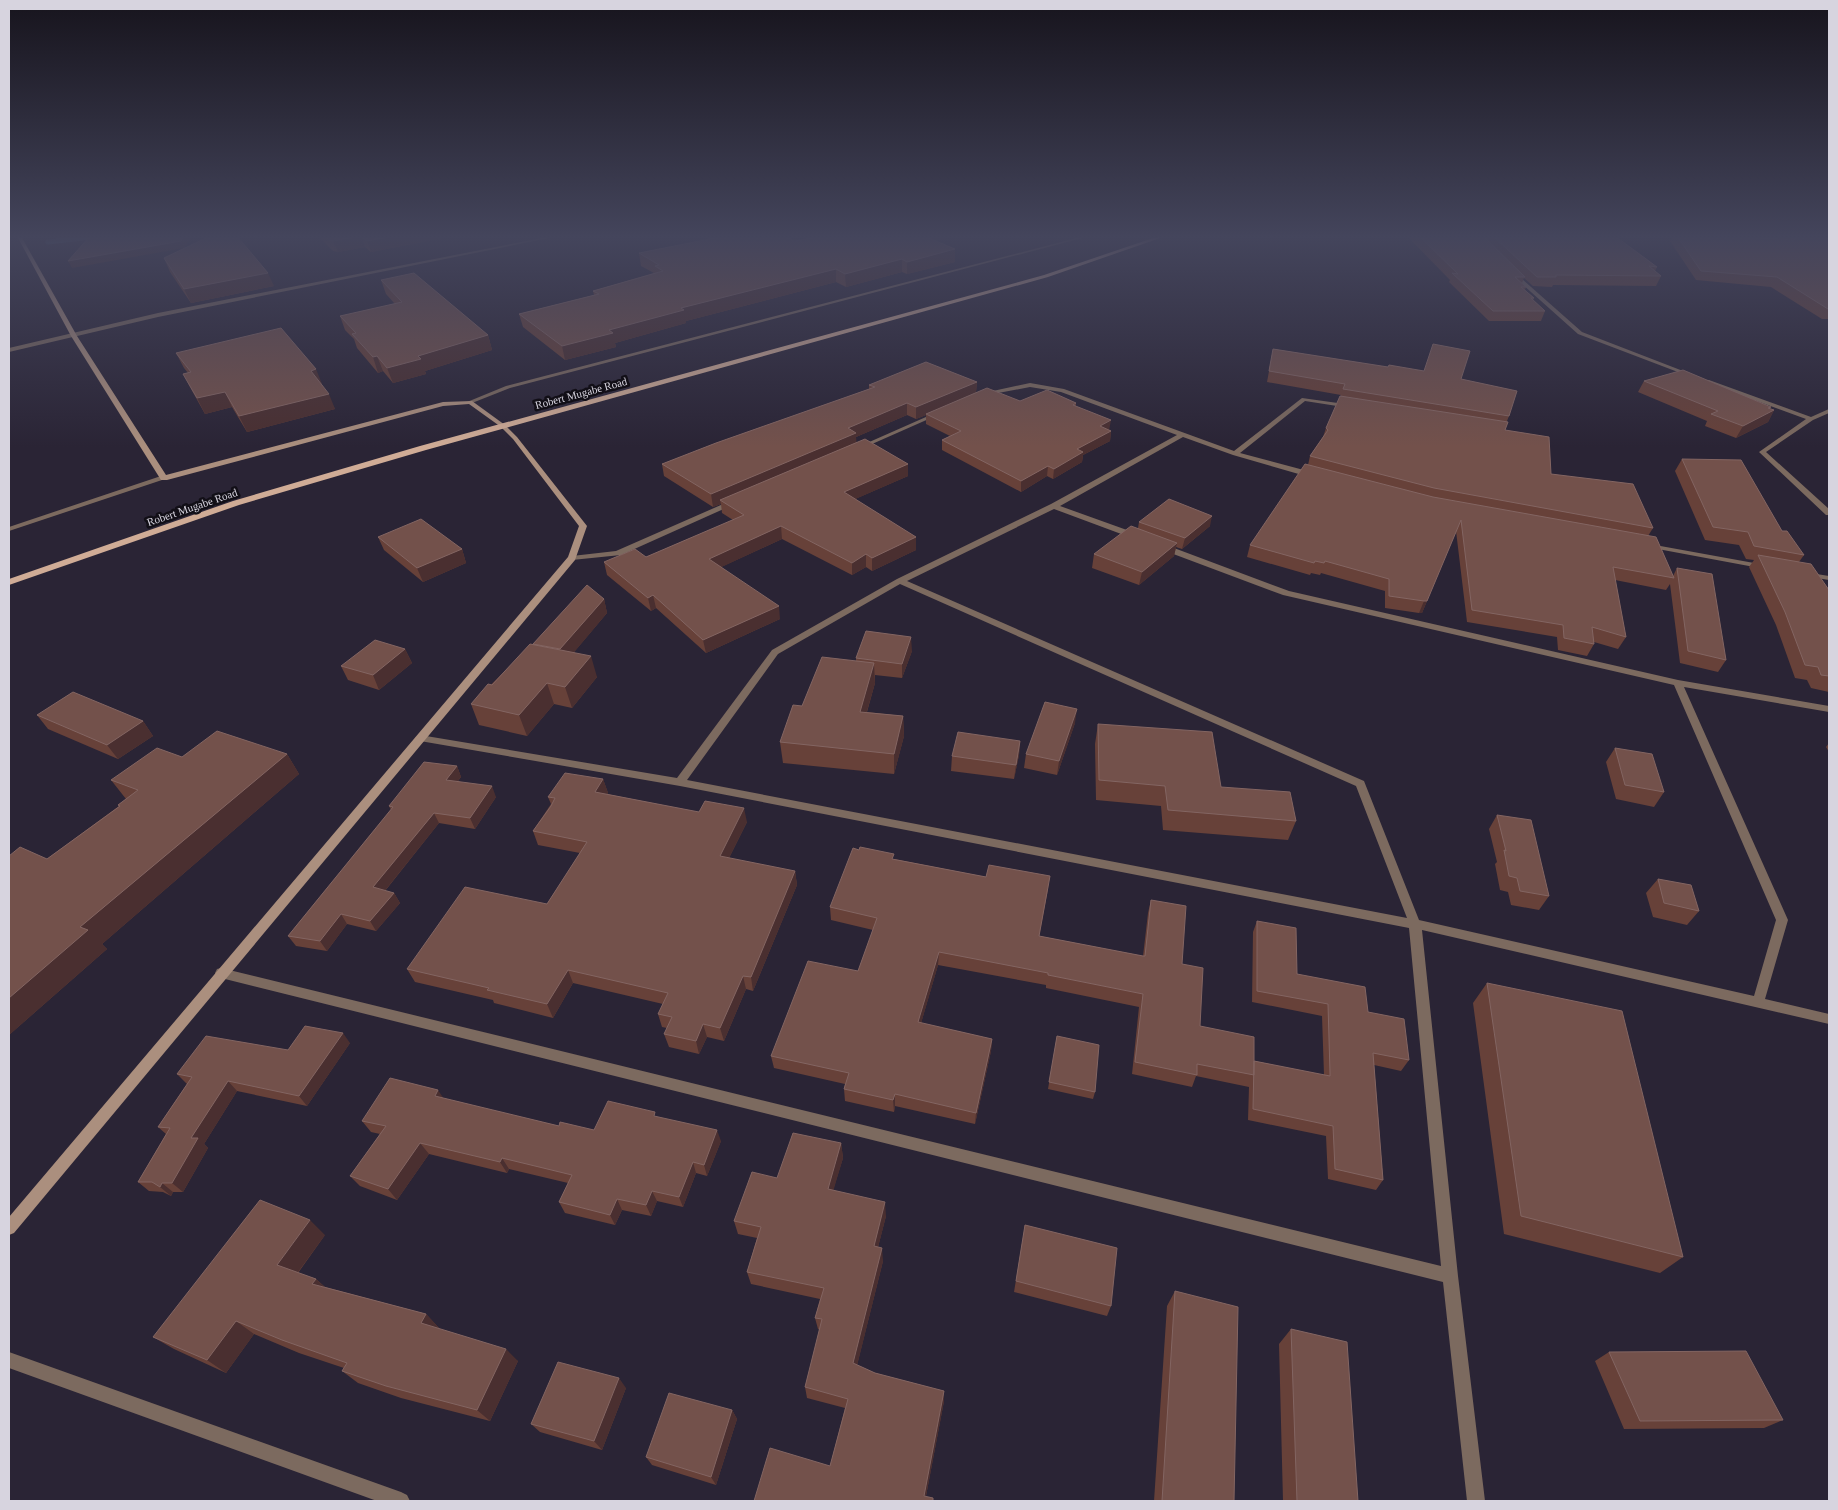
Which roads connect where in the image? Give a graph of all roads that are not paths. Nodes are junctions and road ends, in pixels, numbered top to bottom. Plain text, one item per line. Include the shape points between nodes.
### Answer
1 (58, 306) edge
2 (201, 306) edge
3 (817, 306) edge
4 (934, 306) edge
5 (1551, 306) edge
6 (74, 336) junction
7 (9, 350) edge
8 (977, 397) edge
9 (470, 402) junction
10 (1354, 407) edge
11 (1829, 411) edge
12 (942, 412) edge
13 (1811, 419) junction
14 (503, 426) junction
15 (1182, 435) junction
16 (852, 452) edge
17 (1235, 454) junction
18 (1318, 476) edge
19 (164, 478) junction
20 (744, 498) edge
21 (1054, 506) junction
22 (1829, 513) edge
23 (9, 528) edge
24 (1147, 541) edge
25 (1634, 543) edge
26 (1156, 544) edge
27 (572, 558) junction
28 (1771, 568) edge
29 (1800, 573) edge
30 (1829, 578) edge
31 (9, 582) edge
32 (900, 582) junction
33 (1678, 683) junction
34 (1829, 710) edge
35 (420, 738) junction
36 (680, 782) junction
37 (1415, 924) junction
38 (221, 973) junction
39 (1758, 1003) junction
40 (1829, 1019) edge
41 (9, 1228) edge
42 (1450, 1276) junction
43 (9, 1360) edge
44 (400, 1501) edge
45 (1476, 1501) edge

1 - 6 street
2 - 6 street
3 - 9 street via 508,387
4 - 14 main road, Robert Mugabe Road
5 - 13 street via 1580,333
6 - 7 street
6 - 19 street
8 - 15 street via 1030,385 1062,390
9 - 14 street
9 - 19 street via 443,404
10 - 17 street via 1304,399
11 - 13 street
12 - 16 street
13 - 22 street via 1762,452
14 - 27 street via 583,526
14 - 31 main road, Robert Mugabe Road via 236,503
15 - 17 street
15 - 21 street
17 - 18 street
19 - 23 street
20 - 27 street via 618,554
21 - 24 street
21 - 32 street
25 - 28 street
26 - 33 street via 1286,592
27 - 35 street
29 - 30 street
32 - 36 street via 775,652
32 - 37 street via 1360,784
33 - 34 street
33 - 39 street via 1782,920
35 - 36 street
35 - 38 street
36 - 37 street
37 - 39 street
37 - 42 street
38 - 41 street
38 - 42 street
39 - 40 street
42 - 45 street
43 - 44 street

